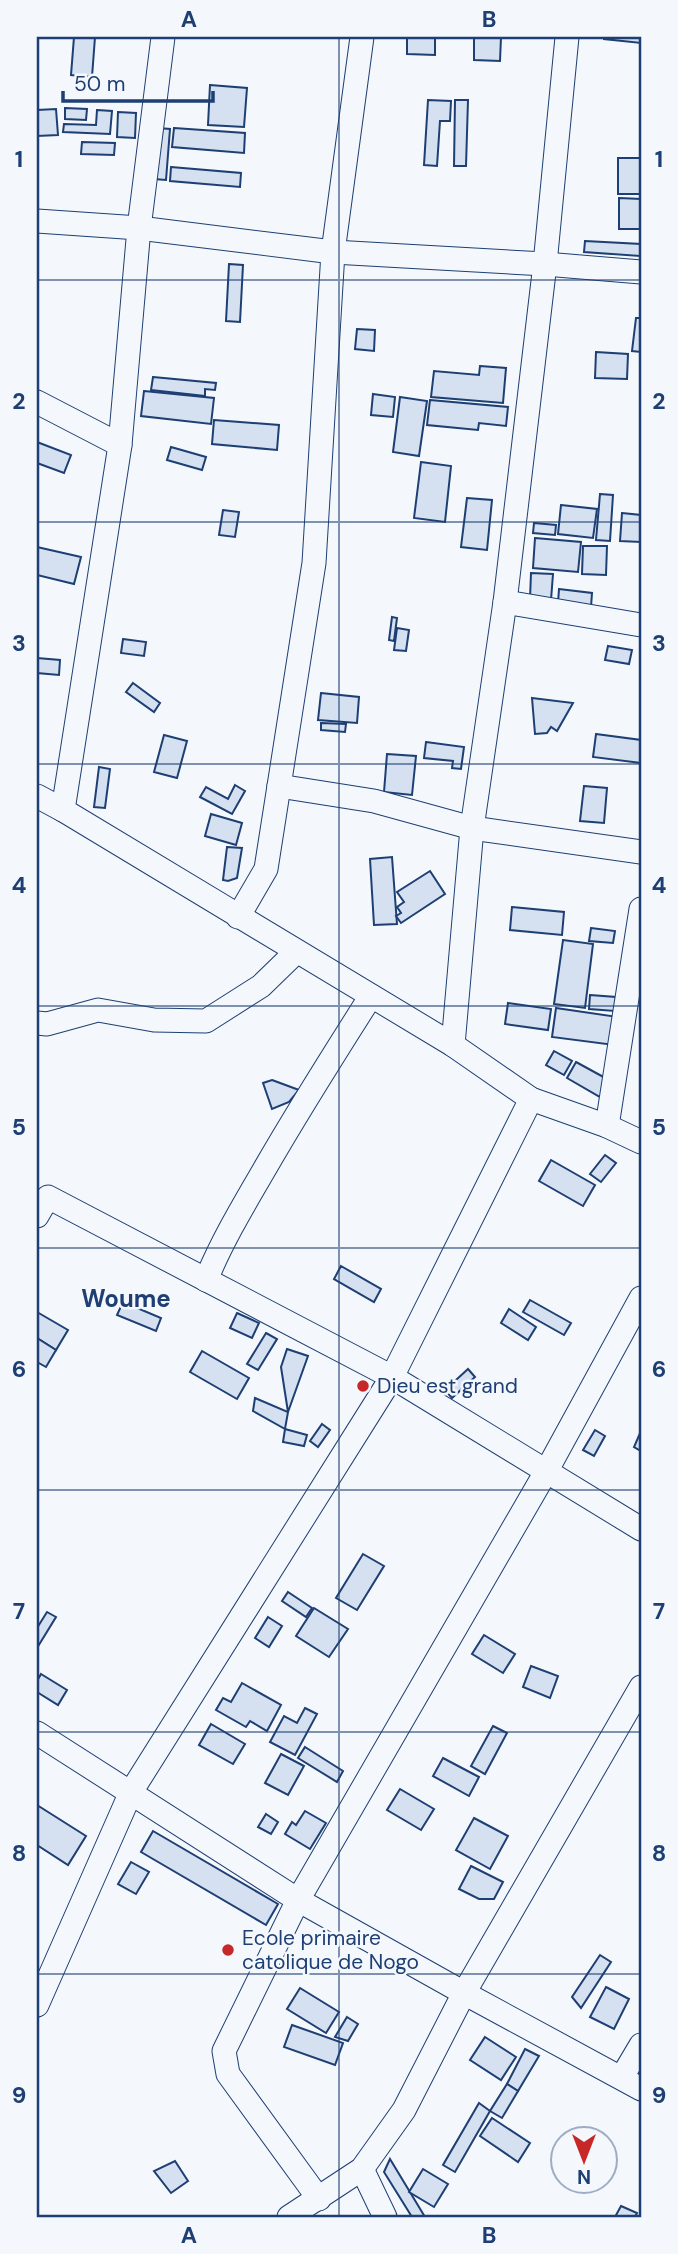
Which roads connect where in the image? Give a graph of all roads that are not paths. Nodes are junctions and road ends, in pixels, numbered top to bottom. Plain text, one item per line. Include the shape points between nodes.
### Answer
1 (163, 37) edge
2 (362, 37) edge
3 (568, 37) edge
4 (37, 221) edge
5 (139, 228) junction
6 (333, 252) junction
7 (545, 264) junction
8 (641, 272) edge
9 (37, 402) edge
10 (120, 445) junction
11 (505, 602) junction
12 (641, 625) edge
13 (279, 786) junction
14 (37, 796) edge
15 (63, 810) junction
16 (472, 828) junction
17 (641, 852) edge
18 (641, 909) edge
19 (238, 917) junction
20 (296, 952) junction
21 (371, 996) junction
22 (37, 1023) edge
23 (453, 1045) junction
24 (531, 1099) junction
25 (607, 1126) junction
26 (641, 1142) edge
27 (37, 1216) edge
28 (206, 1280) junction
29 (641, 1298) edge
30 (393, 1377) junction
31 (547, 1470) junction
32 (641, 1529) edge
33 (641, 1687) edge
34 (37, 1733) edge
35 (131, 1792) junction
36 (299, 1900) junction
37 (464, 1993) junction
38 (37, 2005) edge
39 (641, 2045) edge
40 (631, 2083) edge
41 (362, 2169) junction
42 (319, 2199) junction
43 (289, 2217) edge
44 (385, 2217) edge

1 - 5 street
2 - 6 street
3 - 7 street
4 - 5 street
5 - 6 street
5 - 10 street
6 - 7 street
6 - 13 street via 314,563
7 - 8 street
7 - 11 street
9 - 10 street
10 - 15 street
11 - 12 street
11 - 16 street
13 - 16 street via 374,802
13 - 19 street via 267,869
14 - 15 street
15 - 19 street
16 - 17 street
16 - 23 street
18 - 25 street
19 - 20 street
20 - 21 street
20 - 22 street via 261,986 206,1021 154,1020 99,1010
21 - 23 street
21 - 28 street via 247,1198
23 - 24 street
24 - 25 street
24 - 30 street
25 - 26 street
27 - 28 street via 48,1197
28 - 30 street
29 - 31 street
30 - 31 street
30 - 35 street
31 - 32 street
31 - 36 street
33 - 37 street
34 - 35 street
35 - 36 street
35 - 38 street
36 - 37 street
36 - 42 street via 224,2050 228,2074
37 - 40 street
37 - 41 street via 404,2110
39 - 40 street
41 - 42 street
41 - 44 street
42 - 43 street

